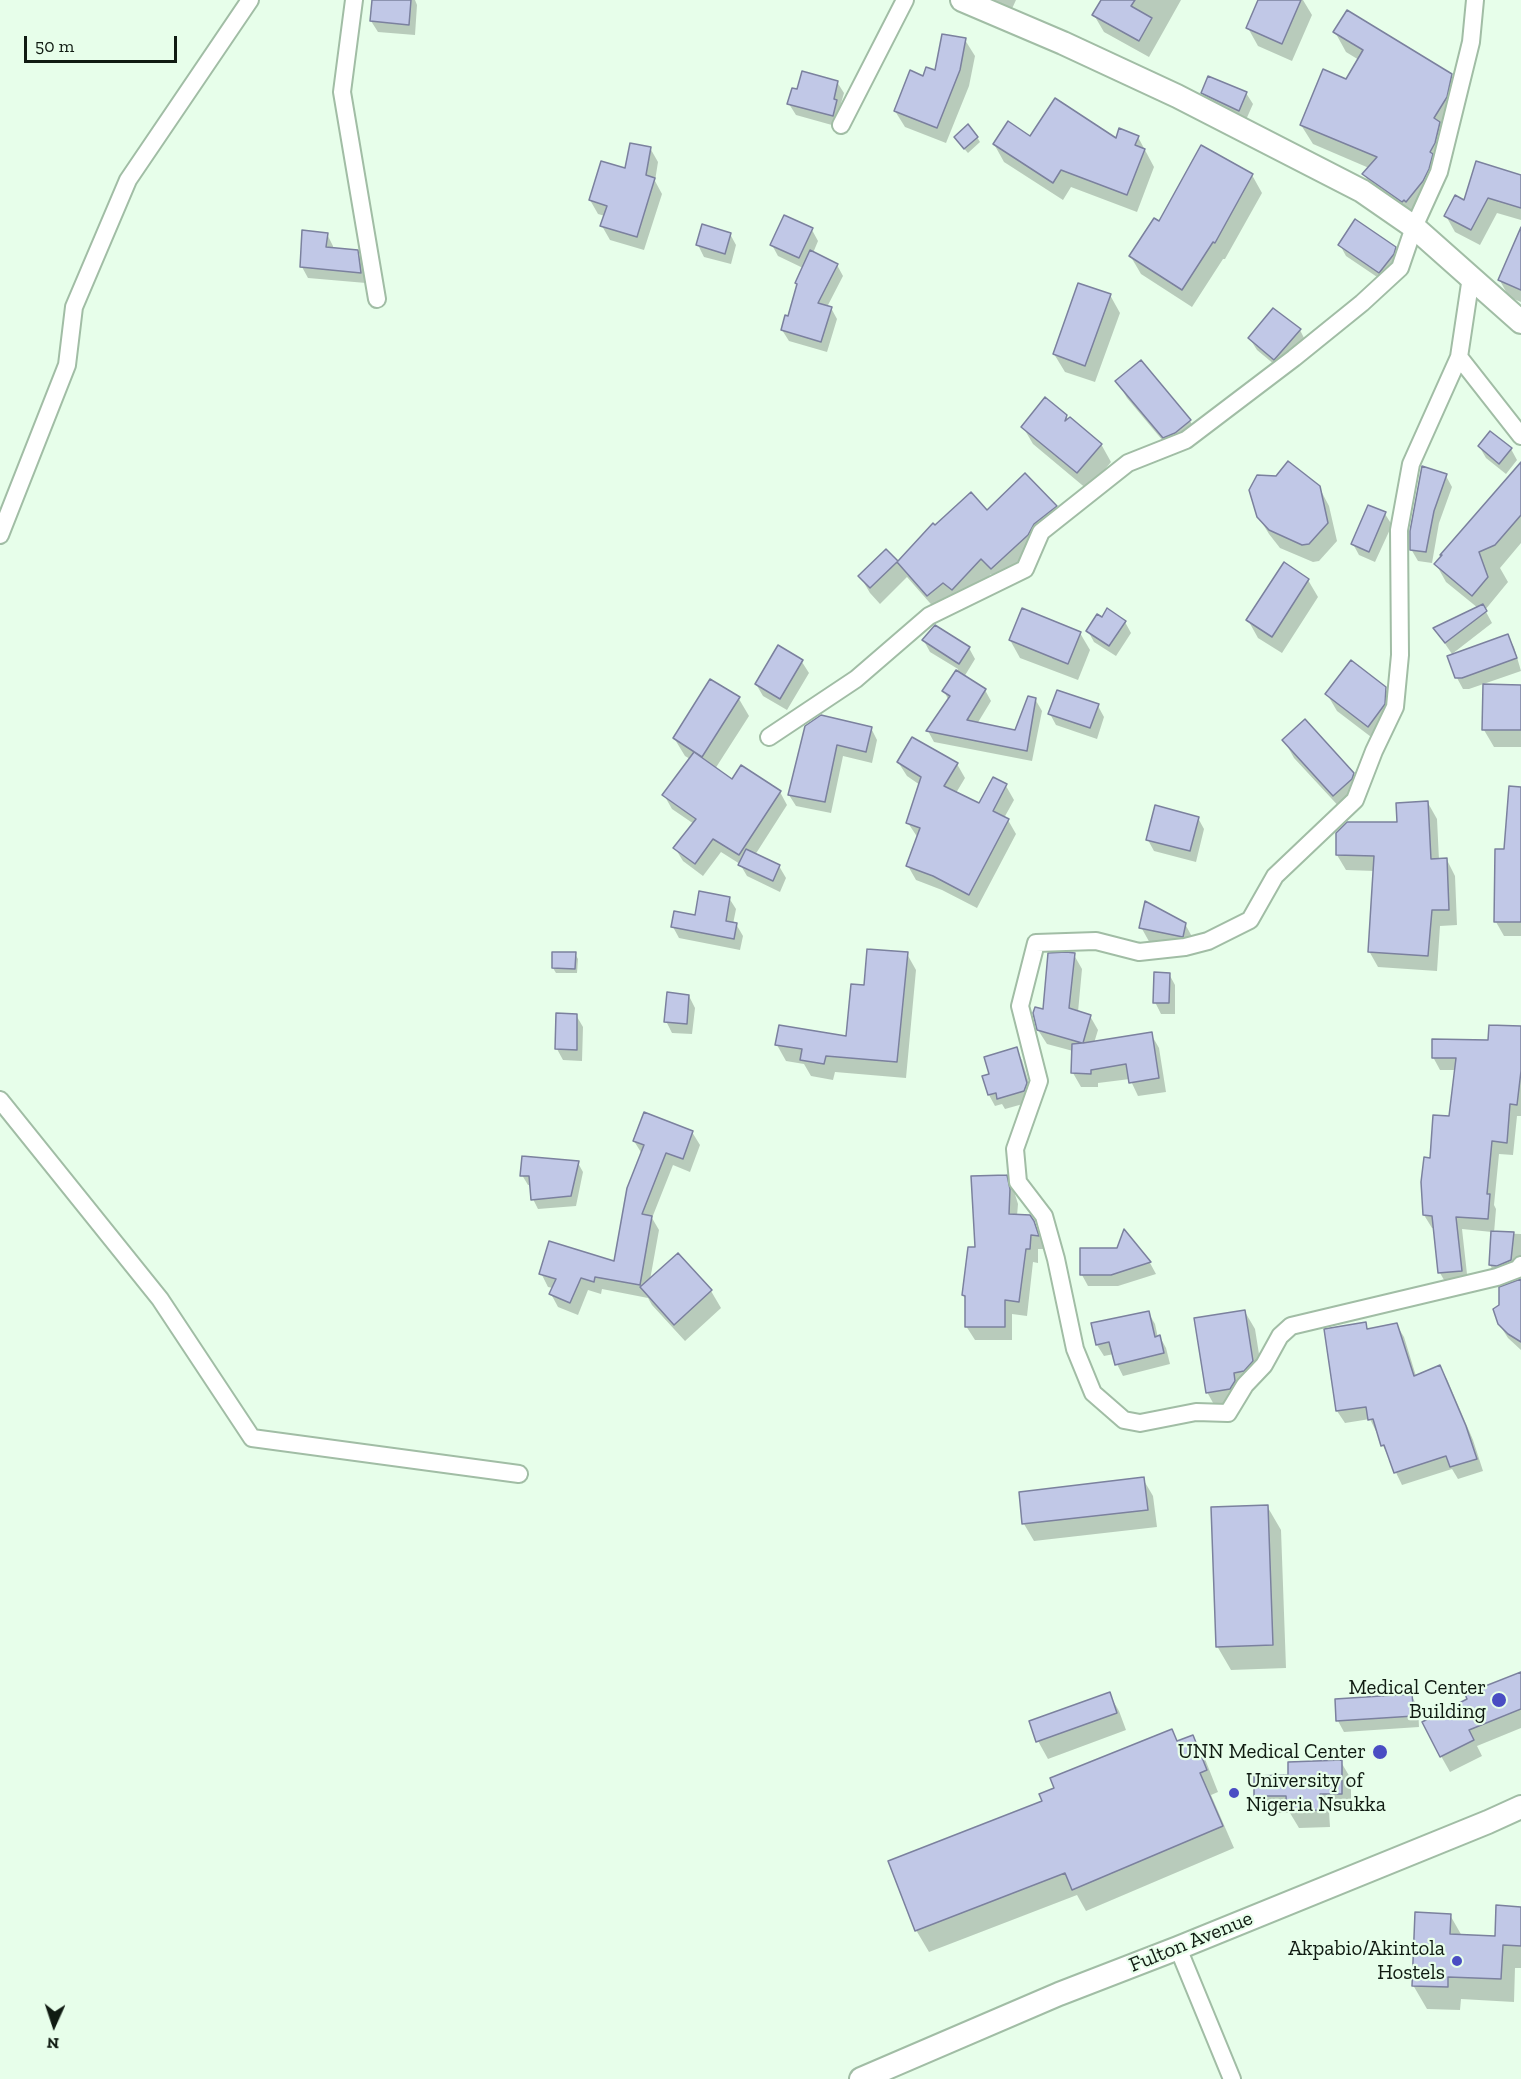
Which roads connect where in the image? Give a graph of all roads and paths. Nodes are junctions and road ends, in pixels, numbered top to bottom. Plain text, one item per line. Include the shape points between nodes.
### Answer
1 (250, 0) edge
2 (354, 0) edge
3 (904, 0) edge
4 (962, 0) edge
5 (1475, 0) edge
6 (841, 125) dead end
7 (1414, 227) junction
8 (1471, 278) junction
9 (377, 299) dead end
10 (1521, 322) edge
11 (1458, 357) junction
12 (1521, 436) edge
13 (0, 535) edge
14 (769, 737) dead end
15 (0, 1100) edge
16 (1521, 1265) edge
17 (519, 1474) dead end
18 (1521, 1807) edge
19 (1178, 1948) junction
20 (861, 2079) edge
21 (1232, 2079) edge

1 - 13 street via 128,180 74,308 67,365
2 - 9 street via 342,92
3 - 6 street
4 - 7 street via 1084,53 1280,148 1362,191
5 - 7 street via 1471,42 1439,172
7 - 8 street
7 - 14 street via 1400,268 1294,358 1186,440 1128,463 1041,532 1025,569 928,616 856,679
8 - 10 street
8 - 11 street
11 - 12 street
11 - 16 street via 1410,464 1399,530 1400,655 1395,707 1355,800 1275,876 1250,920 1208,941 1139,952 1096,941 1036,943 1020,1006 1039,1081 1015,1149 1018,1182 1044,1216 1075,1349 1088,1382 1093,1393 1124,1420 1140,1423 1196,1412 1228,1413 1280,1336 1291,1326 1497,1277
15 - 17 street via 160,1299 252,1438
18 - 19 street, Fulton Avenue
19 - 20 street, Fulton Avenue
19 - 21 street

